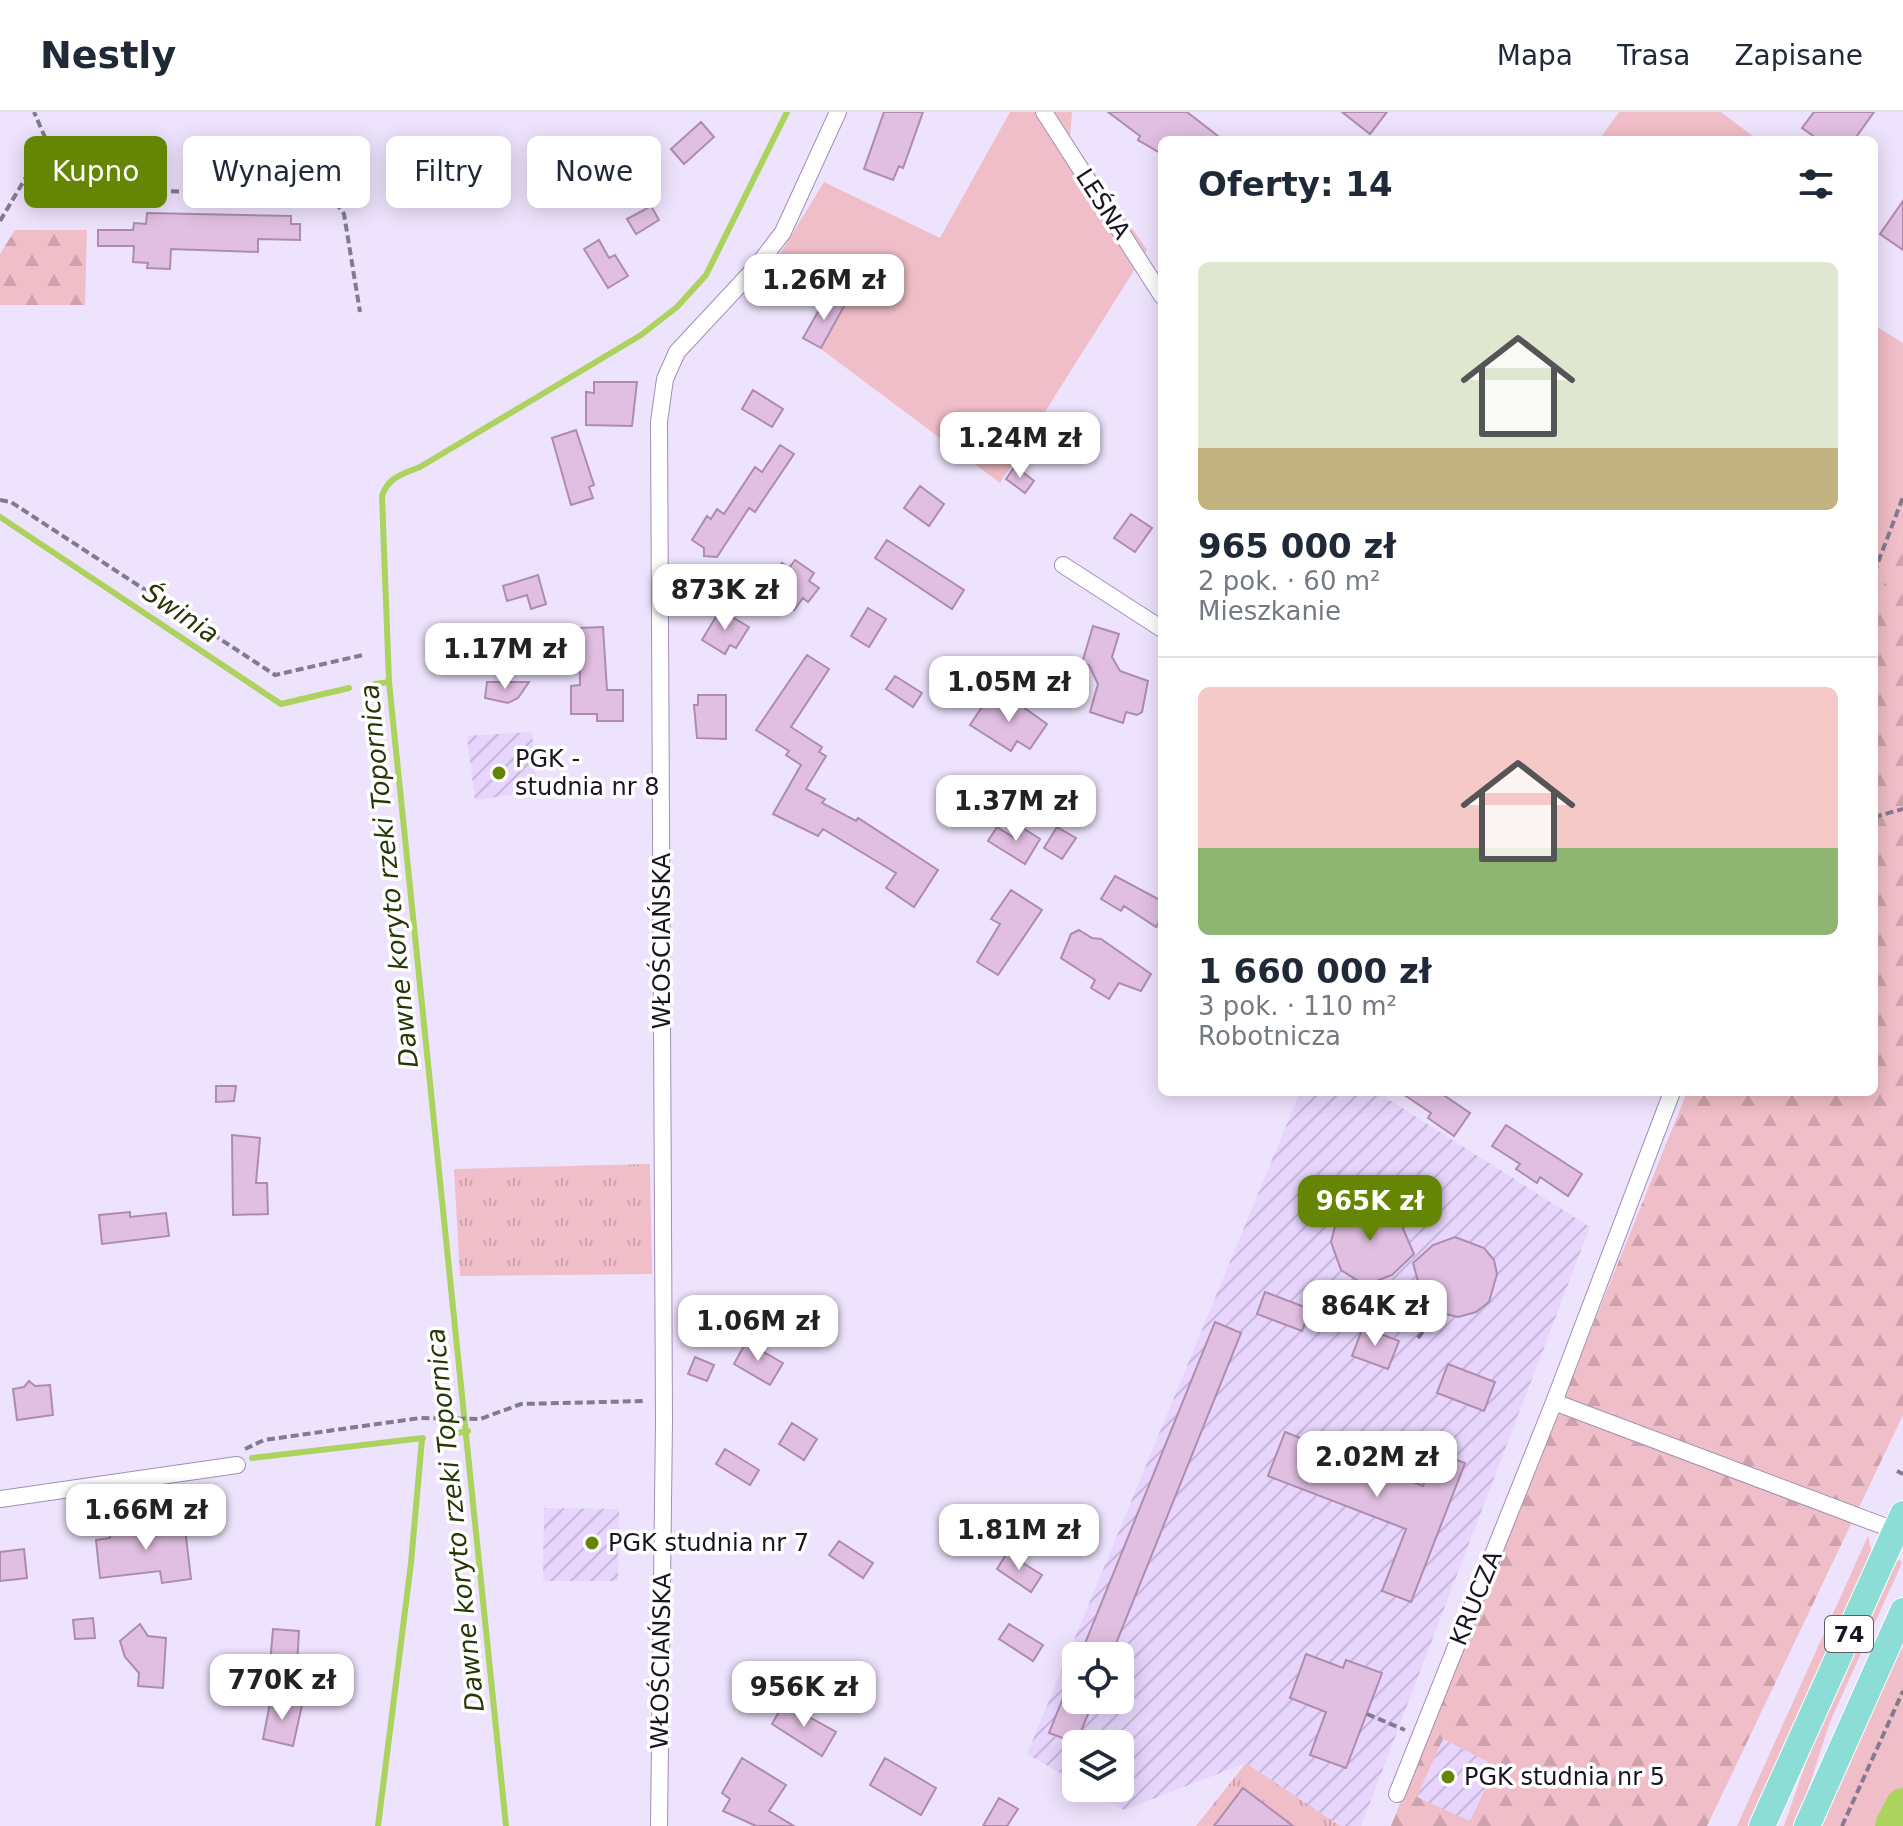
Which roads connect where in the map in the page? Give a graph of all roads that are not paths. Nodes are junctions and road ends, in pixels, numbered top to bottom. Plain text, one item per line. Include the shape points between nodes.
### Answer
1 (838, 112) edge
2 (1044, 112) edge
3 (1158, 290) edge
4 (1063, 565) dead end
5 (1158, 626) edge
6 (1670, 1096) edge
7 (1554, 1402) junction
8 (237, 1465) road end
9 (0, 1499) edge
10 (1900, 1526) edge
11 (1903, 1611) edge
12 (1397, 1794) dead end
13 (659, 1826) edge
14 (1762, 1826) edge
15 (1807, 1826) edge

1 - 13 street, WŁOŚCIAŃSKA via 783,232 677,352 665,379 659,422 664,1400
2 - 3 street, LEŚNA
4 - 5 street
6 - 7 street, KRUCZA
7 - 10 street
7 - 12 street, KRUCZA
8 - 9 street
10 - 14 main road, 74
11 - 15 main road, 74

